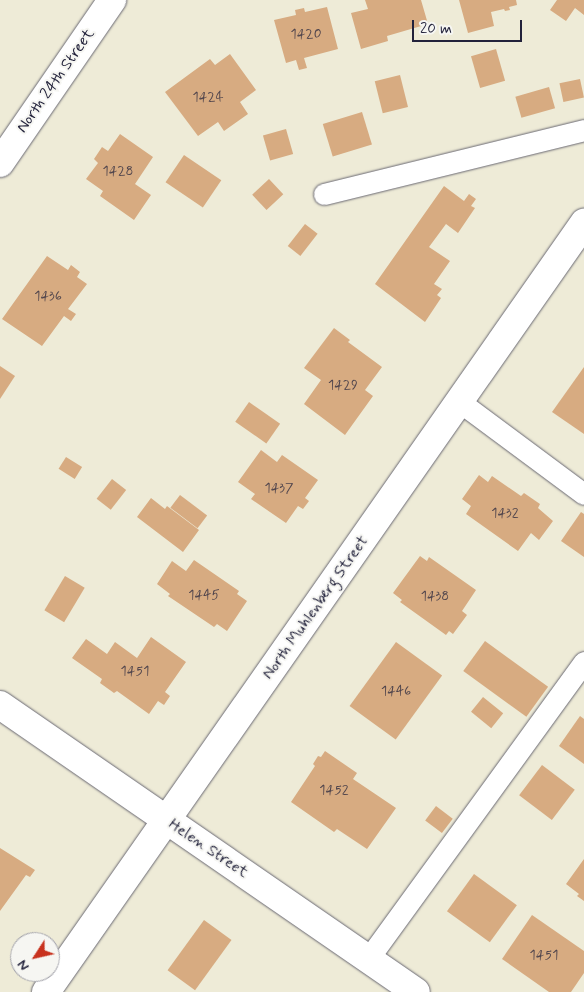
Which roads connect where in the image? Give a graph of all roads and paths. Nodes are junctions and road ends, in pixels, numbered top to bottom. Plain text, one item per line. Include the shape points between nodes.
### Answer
1 (112, 0) edge
2 (584, 130) edge
3 (0, 163) edge
4 (324, 194) dead end
5 (584, 223) edge
6 (460, 402) junction
7 (584, 494) edge
8 (584, 662) edge
9 (0, 705) edge
10 (167, 821) junction
11 (368, 959) junction
12 (46, 992) edge
13 (416, 992) edge

1 - 3 street, North 24th Street
2 - 4 lane
5 - 6 street, North Muhlenberg Street
6 - 7 lane
6 - 10 street, North Muhlenberg Street
8 - 11 lane
9 - 10 street, Helen Street
10 - 11 street, Helen Street
10 - 12 street, North Muhlenberg Street
11 - 13 street, Helen Street

